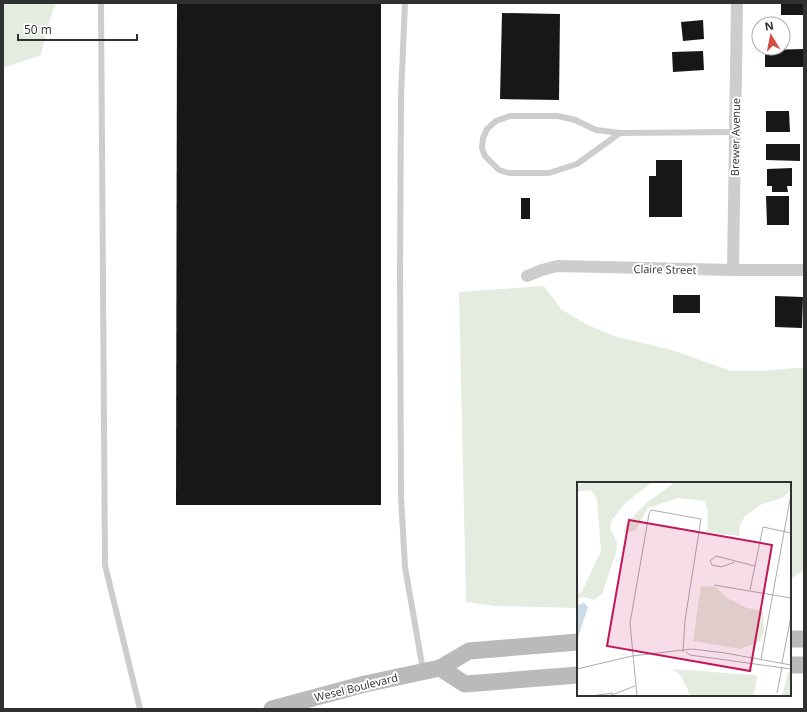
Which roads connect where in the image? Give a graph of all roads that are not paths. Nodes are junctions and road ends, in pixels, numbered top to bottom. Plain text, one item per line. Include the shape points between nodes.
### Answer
1 (101, 3) edge
2 (405, 3) edge
3 (737, 3) edge
4 (735, 132) junction
5 (620, 133) junction
6 (733, 270) junction
7 (804, 270) edge
8 (527, 276) dead end
9 (791, 638) edge
10 (804, 639) edge
11 (577, 642) edge
12 (791, 665) edge
13 (804, 665) edge
14 (440, 668) junction
15 (423, 672) junction
16 (577, 675) edge
17 (140, 709) edge
18 (272, 709) edge

1 - 17 lane via 105,565
2 - 15 lane via 401,104 401,497 405,566
3 - 4 street, Brewer Avenue
4 - 5 lane
4 - 6 street, Brewer Avenue
5 - 5 lane via 596,130 575,120 558,116 510,116 496,121 487,129 482,148 485,156 499,170 509,173 549,173 577,164
6 - 7 street, Claire Street
6 - 8 street, Claire Street via 557,266
9 - 10 main road
11 - 14 main road, Wesel Boulevard via 469,651
12 - 13 main road
14 - 15 main road, Wesel Boulevard
14 - 16 main road via 465,684
15 - 18 main road, Wesel Boulevard via 364,684

